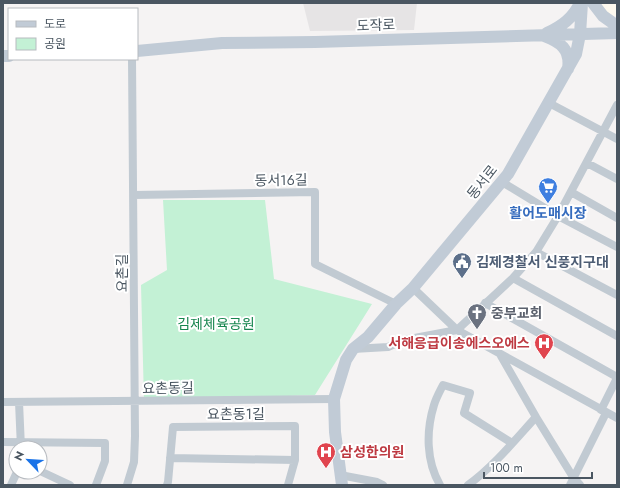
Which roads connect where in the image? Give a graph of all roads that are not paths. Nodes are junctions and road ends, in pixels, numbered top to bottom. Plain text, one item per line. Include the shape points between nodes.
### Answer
1 (581, 3) edge
2 (593, 3) edge
3 (617, 26) edge
4 (617, 33) edge
5 (580, 34) junction
6 (541, 35) junction
7 (138, 51) edge
8 (132, 60) edge
9 (568, 70) junction
10 (550, 103) junction
11 (617, 105) edge
12 (603, 132) junction
13 (617, 139) edge
14 (587, 162) junction
15 (617, 180) edge
16 (502, 182) junction
17 (571, 192) junction
18 (134, 195) junction
19 (558, 216) junction
20 (617, 218) edge
21 (617, 247) edge
22 (536, 252) junction
23 (512, 278) junction
24 (413, 288) junction
25 (617, 295) edge
26 (485, 303) junction
27 (396, 304) junction
28 (457, 330) junction
29 (617, 336) edge
30 (353, 349) junction
31 (501, 355) junction
32 (617, 377) edge
33 (334, 399) junction
34 (3, 402) edge
35 (19, 402) junction
36 (136, 402) junction
37 (604, 411) junction
38 (536, 417) junction
39 (617, 418) edge
40 (21, 440) edge
41 (512, 443) junction
42 (48, 444) edge
43 (170, 458) junction
44 (295, 460) junction
45 (48, 475) edge
46 (573, 477) junction
47 (341, 480) edge
48 (70, 485) edge
49 (96, 485) edge
50 (127, 485) edge
51 (167, 485) edge
52 (288, 485) edge
53 (383, 485) edge
54 (440, 485) edge
55 (468, 485) edge
56 (570, 485) edge
57 (580, 485) edge

1 - 5 main road, 동서로
1 - 6 main road via 569,20
2 - 3 main road via 603,16
4 - 5 main road, 도작로
5 - 6 main road, 도작로
5 - 9 main road, 동서로 via 576,54
6 - 7 main road, 도작로 via 222,43
6 - 9 main road via 558,42 568,54
8 - 18 street, 요촌길
9 - 10 main road, 동서로
10 - 12 street
10 - 16 main road, 동서로
11 - 12 street
12 - 13 street
12 - 14 street
14 - 15 street
14 - 17 street
16 - 19 street
16 - 24 main road, 동서로
17 - 19 street
17 - 20 street
18 - 27 street, 동서16길 via 314,192 315,264
18 - 36 street, 요촌길
19 - 21 street
19 - 22 street
22 - 23 street
22 - 25 street
23 - 26 street
23 - 29 street
24 - 27 main road, 동서로
24 - 28 street
26 - 28 street
26 - 32 street
27 - 30 main road, 동서로
28 - 30 street via 404,340 388,347
28 - 31 street
30 - 33 main road, 동서로 via 346,360
31 - 37 street
31 - 38 street
32 - 37 street
33 - 36 street, 요촌동길
33 - 47 main road, 동서로
34 - 35 street, 요촌동길
35 - 36 street, 요촌동길
35 - 40 street
36 - 50 street, 요촌길 via 134,462
37 - 39 street
37 - 46 street
38 - 41 street
38 - 46 street
41 - 54 street via 464,413 470,394 443,385 434,404 428,437 431,462
41 - 55 street
42 - 49 street via 105,443 105,461
43 - 44 street
43 - 44 street, 요촌동1길 via 173,427 295,426
43 - 51 street, 요촌동1길
44 - 52 street, 요촌동1길
45 - 48 street
46 - 56 street
46 - 57 street
47 - 53 street via 377,482

